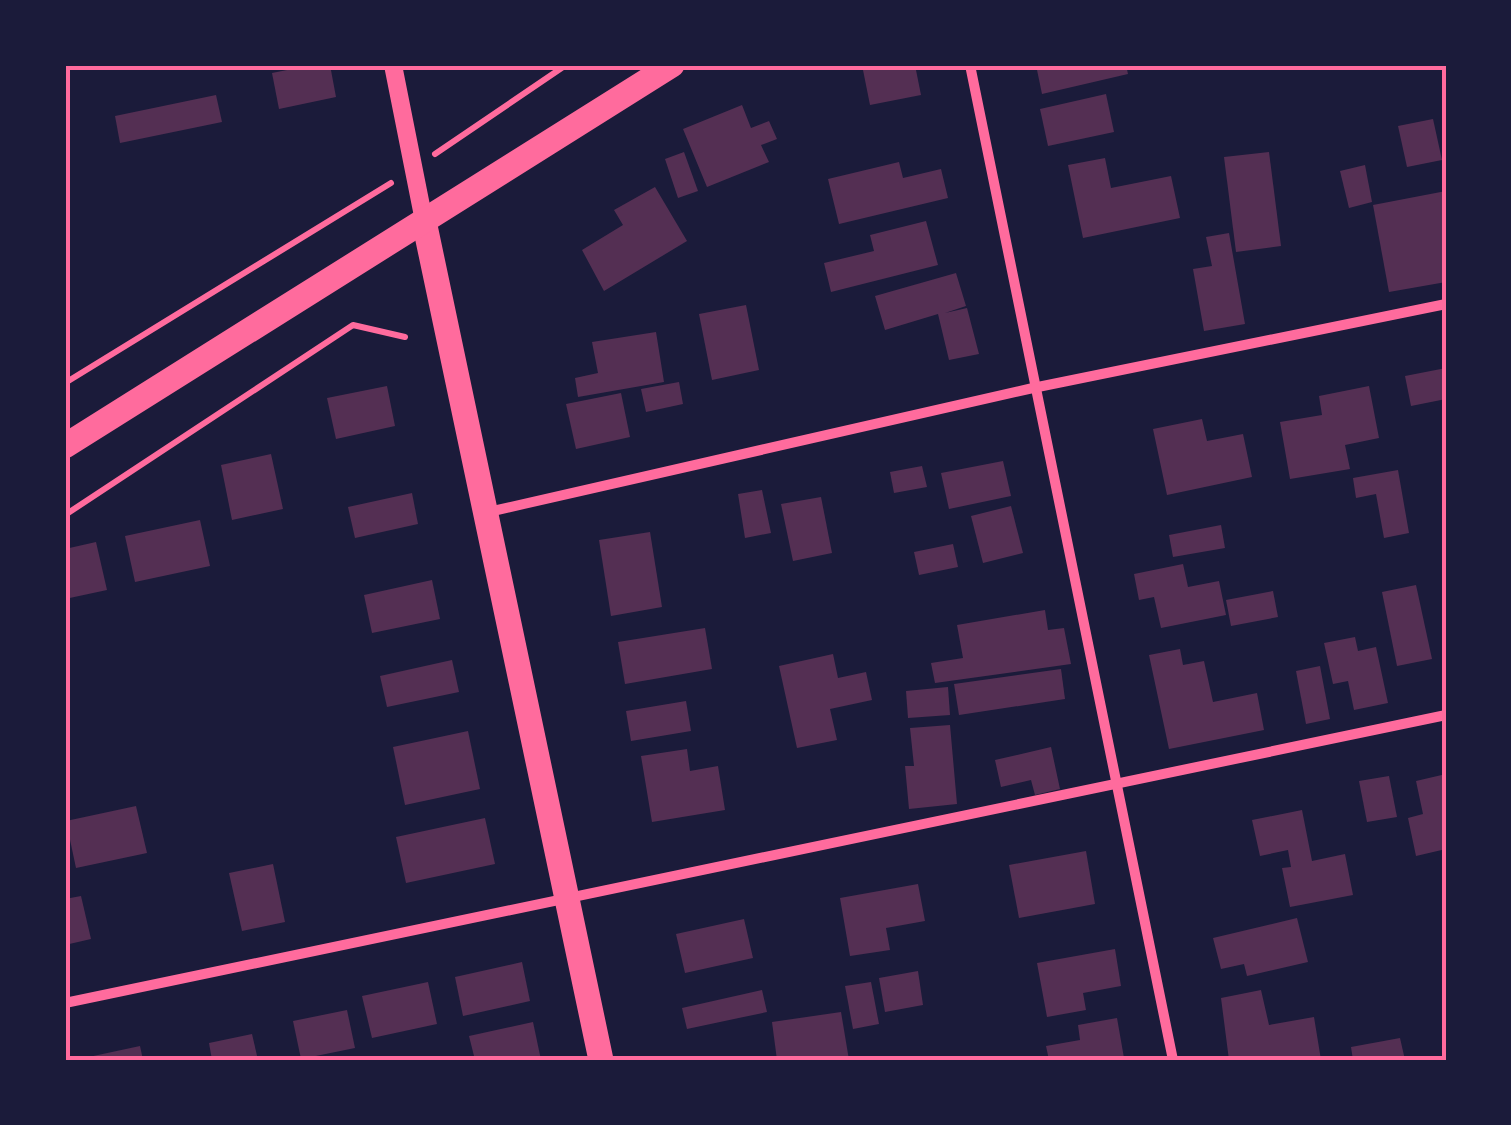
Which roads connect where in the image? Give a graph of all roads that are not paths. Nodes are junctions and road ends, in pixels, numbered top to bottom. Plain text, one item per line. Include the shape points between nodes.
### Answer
1 (393, 65) edge
2 (672, 65) edge
3 (970, 65) edge
4 (424, 221) junction
5 (1446, 304) edge
6 (1033, 388) junction
7 (65, 446) edge
8 (484, 513) junction
9 (1446, 715) edge
10 (1114, 786) junction
11 (566, 897) junction
12 (65, 1003) edge
13 (601, 1060) edge
14 (1173, 1060) edge

1 - 4 street
2 - 4 main road
3 - 6 street
4 - 7 main road
4 - 8 main road
5 - 6 street
6 - 8 street
6 - 10 street
8 - 11 main road
9 - 10 street
10 - 11 street
10 - 14 street
11 - 12 street
11 - 13 main road

